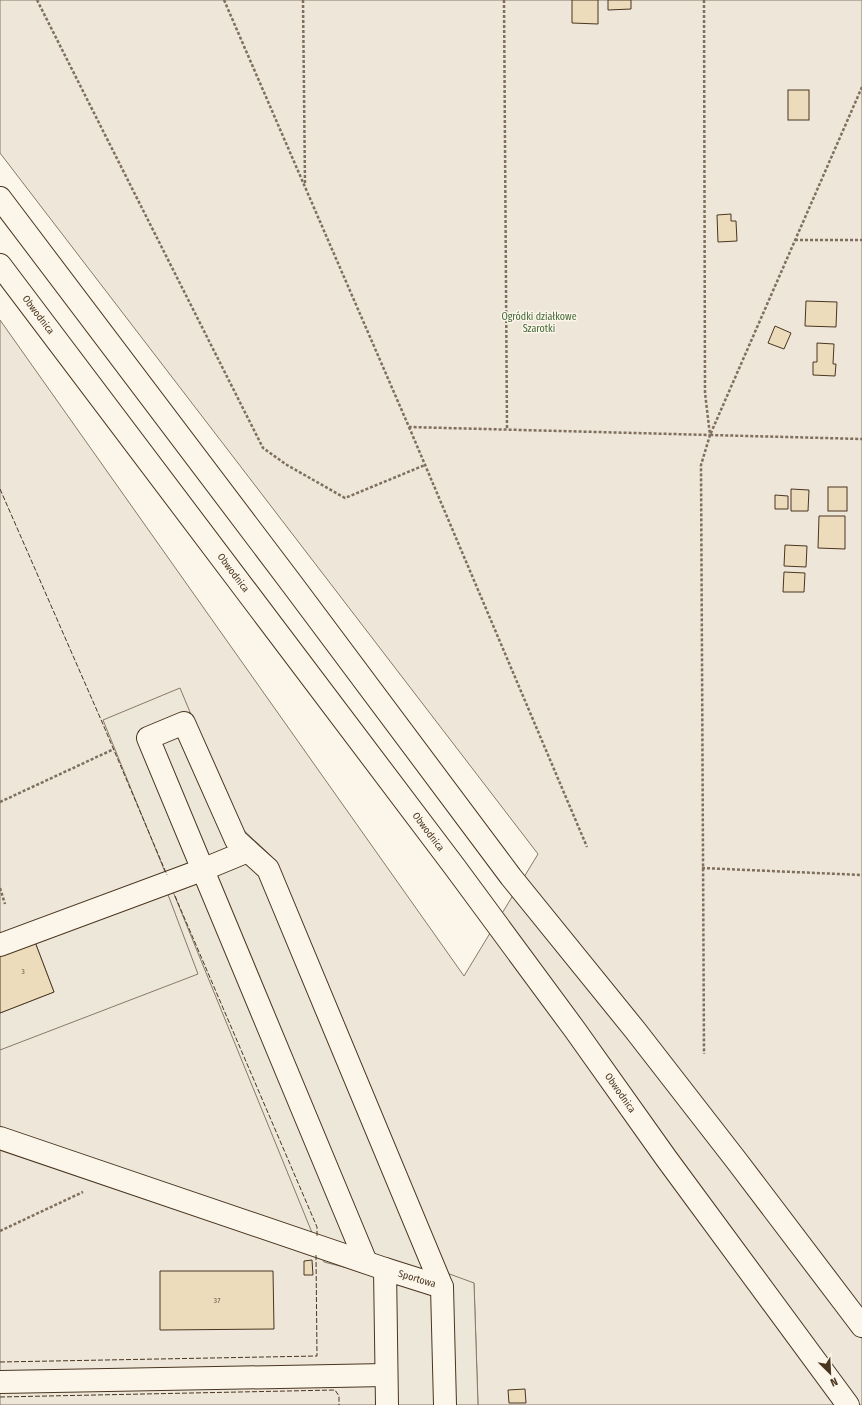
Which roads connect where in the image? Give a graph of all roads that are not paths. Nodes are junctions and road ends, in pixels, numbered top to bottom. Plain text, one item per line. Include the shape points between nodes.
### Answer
1 (0, 198) edge
2 (0, 265) edge
3 (248, 851) junction
4 (202, 870) junction
5 (0, 945) edge
6 (0, 1138) edge
7 (376, 1266) junction
8 (442, 1287) junction
9 (862, 1326) edge
10 (386, 1375) junction
11 (0, 1382) edge
12 (387, 1405) edge
13 (444, 1405) edge
14 (848, 1405) edge

1 - 9 main road via 511,877 635,1030
2 - 14 main road, Obwodnica via 576,1030 666,1158
3 - 4 main road
3 - 4 main road via 236,840 184,723 148,738
3 - 8 main road via 268,869
4 - 5 main road
4 - 7 main road
6 - 7 main road
7 - 8 main road, Sportowa
7 - 10 main road, Sportowa
8 - 13 main road, Sportowa
10 - 11 main road
10 - 12 main road, Sportowa

